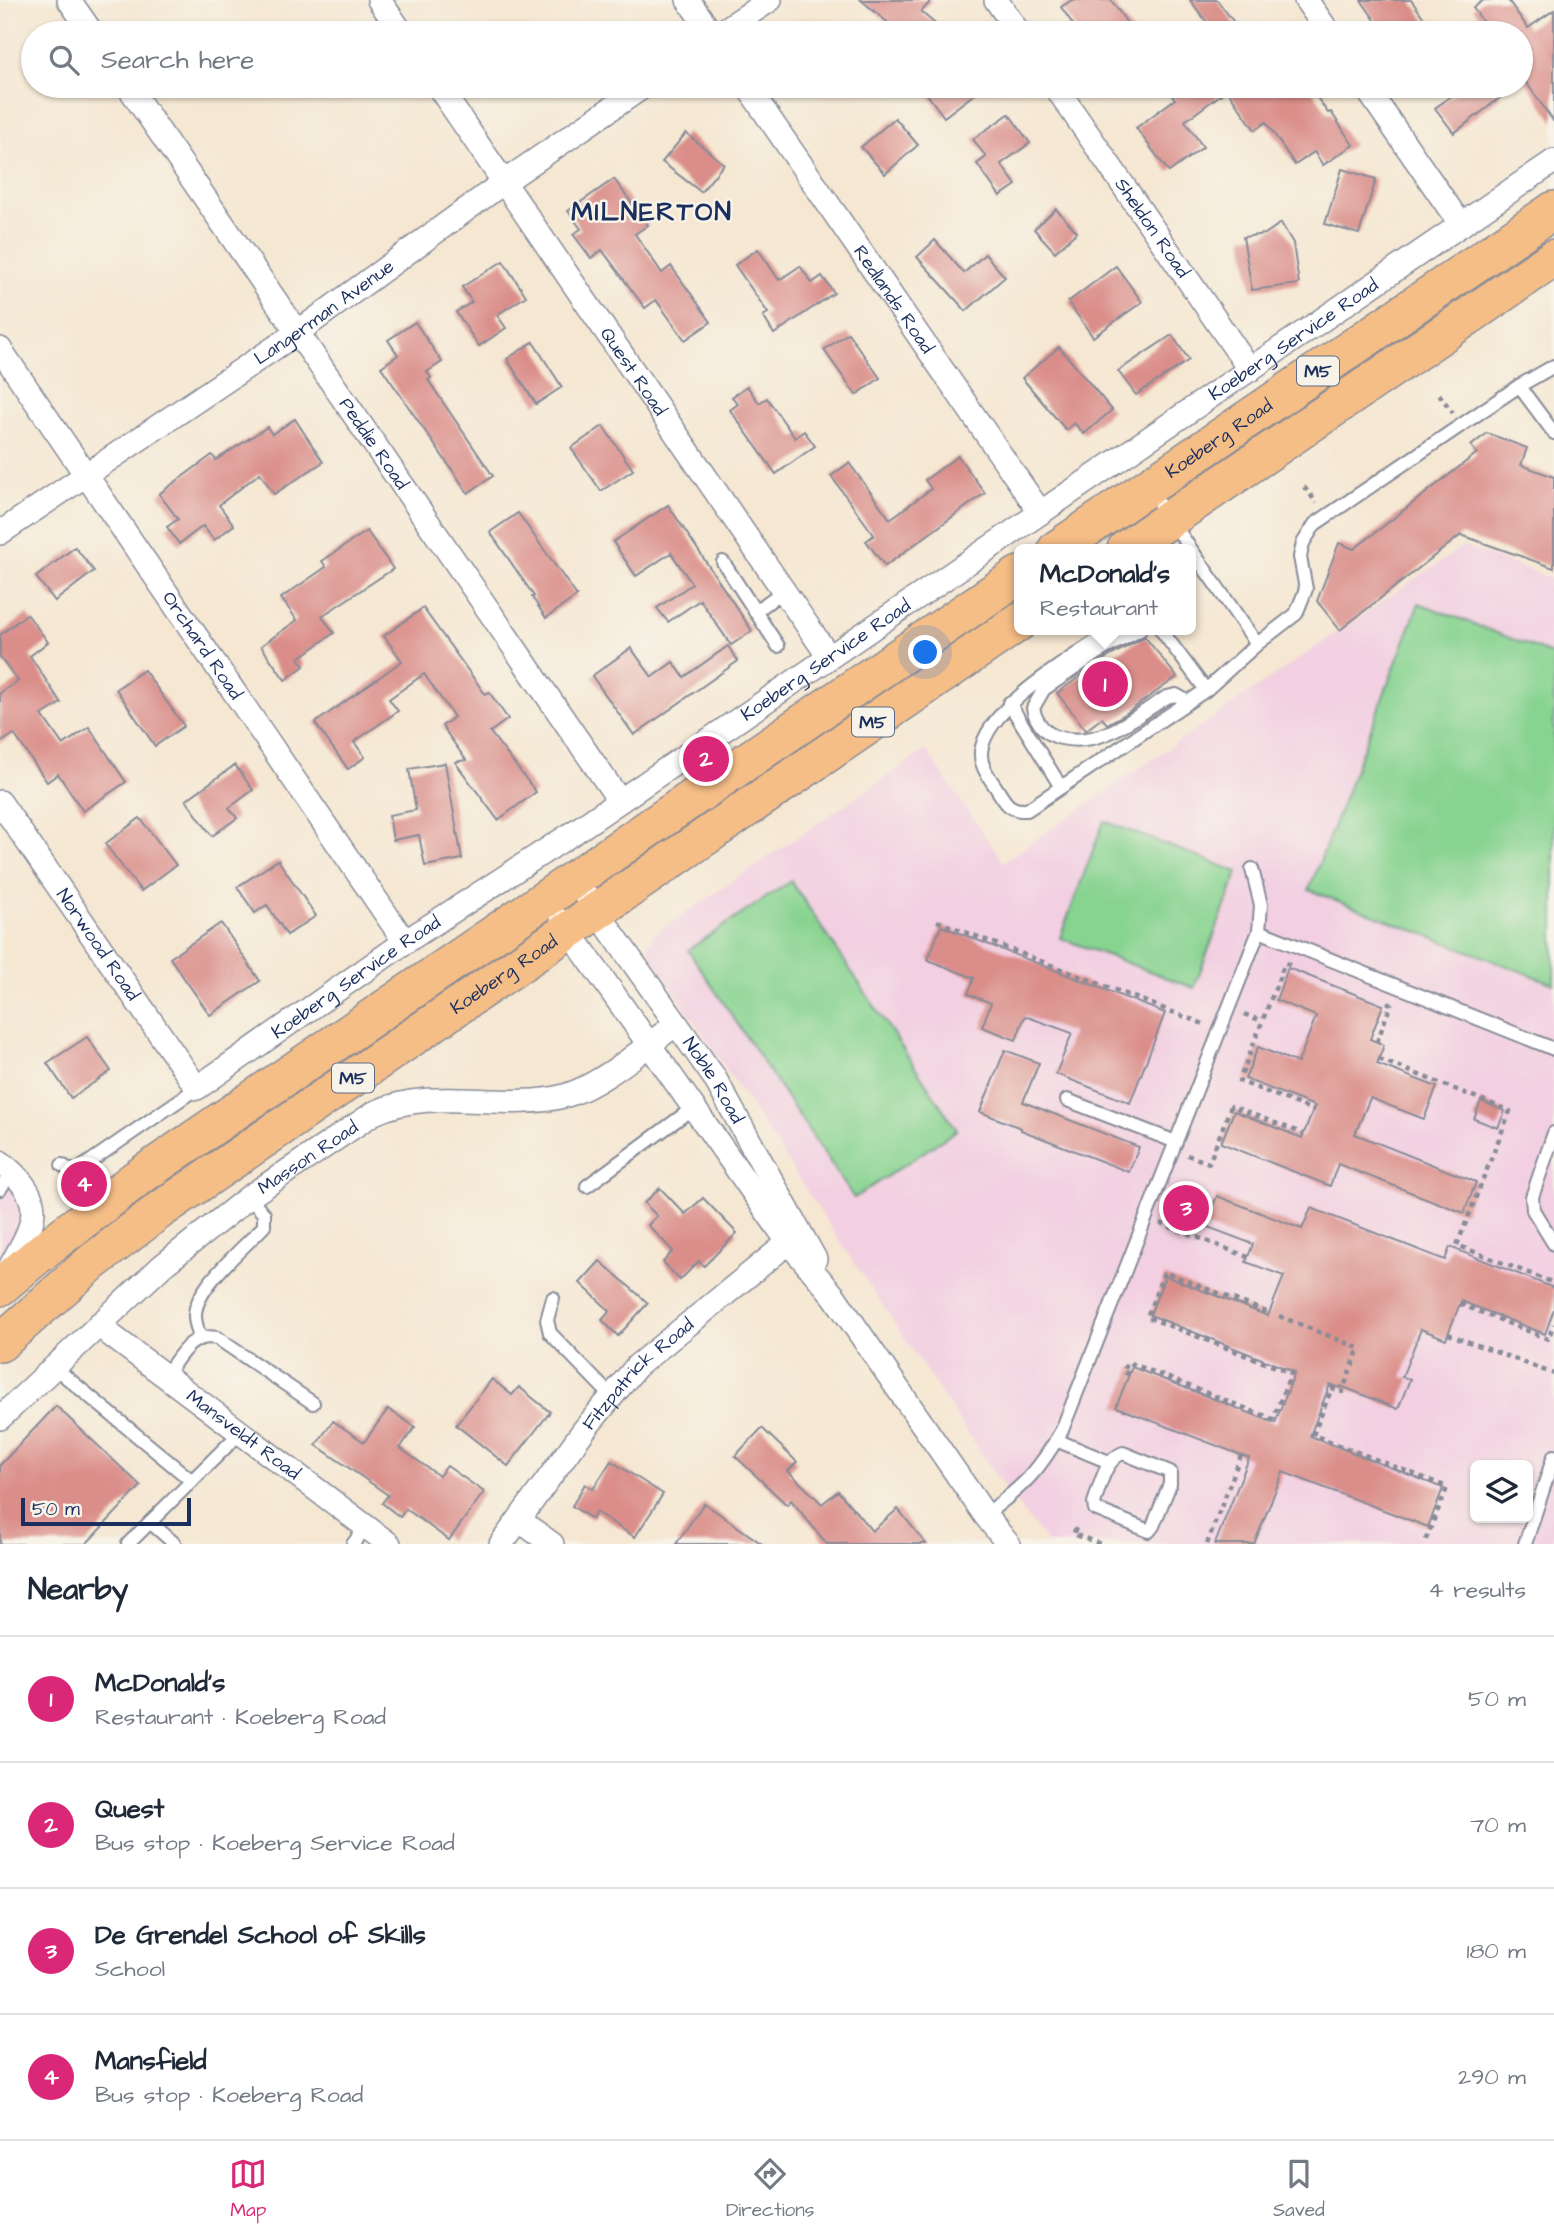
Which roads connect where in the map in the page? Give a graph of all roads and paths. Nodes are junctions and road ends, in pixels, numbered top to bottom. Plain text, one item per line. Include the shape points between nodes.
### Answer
1 (69, 0) edge
2 (379, 0) edge
3 (688, 0) edge
4 (770, 0) edge
5 (996, 0) edge
6 (1306, 0) edge
7 (84, 21) edge
8 (394, 21) edge
9 (703, 21) edge
10 (738, 21) edge
11 (1011, 21) edge
12 (1321, 21) edge
13 (136, 98) edge
14 (446, 98) edge
15 (626, 98) edge
16 (755, 98) edge
17 (1063, 98) edge
18 (1373, 98) edge
19 (1554, 161) edge
20 (504, 182) junction
21 (1554, 210) edge
22 (1461, 225) junction
23 (1554, 258) edge
24 (298, 331) junction
25 (0, 349) edge
26 (1554, 366) edge
27 (1250, 370) junction
28 (1519, 386) junction
29 (1554, 433) edge
30 (86, 474) junction
31 (1148, 487) junction
32 (1040, 512) junction
33 (1170, 519) junction
34 (0, 533) edge
35 (1064, 544) edge
36 (1133, 544) edge
37 (1187, 544) edge
38 (1196, 556) edge
39 (723, 562) dead end
40 (1014, 578) edge
41 (783, 590) junction
42 (755, 612) junction
43 (1014, 625) edge
44 (1106, 635) edge
45 (1130, 635) edge
46 (1165, 635) edge
47 (1257, 644) junction
48 (778, 646) dead end
49 (829, 657) junction
50 (1206, 690) junction
51 (1188, 702) junction
52 (1009, 703) junction
53 (1061, 787) junction
54 (619, 800) junction
55 (0, 802) edge
56 (1252, 869) dead end
57 (560, 888) junction
58 (582, 920) junction
59 (937, 921) dead end
60 (1259, 931) junction
61 (405, 942) junction
62 (1297, 967) dead end
63 (1379, 1000) dead end
64 (676, 1024) junction
65 (1220, 1031) junction
66 (1377, 1042) dead end
67 (648, 1045) junction
68 (1554, 1049) edge
69 (1379, 1059) dead end
70 (197, 1088) junction
71 (1067, 1100) dead end
72 (693, 1108) junction
73 (1313, 1111) dead end
74 (1554, 1133) edge
75 (1304, 1134) dead end
76 (1175, 1146) junction
77 (62, 1165) dead end
78 (7, 1175) edge
79 (587, 1186) dead end
80 (249, 1198) junction
81 (1147, 1218) junction
82 (795, 1237) junction
83 (1554, 1244) edge
84 (1248, 1257) dead end
85 (1554, 1283) edge
86 (0, 1287) edge
87 (553, 1298) dead end
88 (1460, 1304) dead end
89 (1269, 1313) dead end
90 (1279, 1317) dead end
91 (99, 1324) junction
92 (1554, 1324) edge
93 (1448, 1334) dead end
94 (200, 1338) junction
95 (0, 1343) edge
96 (54, 1367) junction
97 (1129, 1374) dead end
98 (1554, 1374) edge
99 (165, 1376) junction
100 (611, 1396) junction
101 (313, 1403) dead end
102 (0, 1418) edge
103 (241, 1432) junction
104 (1056, 1440) junction
105 (1241, 1455) dead end
106 (1554, 1456) edge
107 (1109, 1462) junction
108 (192, 1481) junction
109 (985, 1515) junction
110 (519, 1520) junction
111 (150, 1522) junction
112 (1076, 1528) dead end
113 (360, 1535) edge
114 (128, 1544) edge
115 (175, 1544) edge
116 (389, 1544) edge
117 (501, 1544) edge
118 (552, 1544) edge
119 (1008, 1544) edge
120 (1101, 1544) edge
121 (1207, 1544) edge
122 (1424, 1544) edge
123 (1525, 1544) edge

1 - 7 street
2 - 8 street
3 - 9 street
4 - 10 street
5 - 11 street
6 - 12 street
13 - 24 street, Peddie Road
14 - 20 street, Quest Road
15 - 20 street, Langerman Avenue
16 - 32 street, Redlands Road
17 - 27 street, Sheldon Road
18 - 22 street
19 - 22 street, Koeberg Service Road
20 - 24 street, Langerman Avenue
20 - 41 street, Quest Road
21 - 31 main road, Koeberg Road / M5
22 - 27 street, Koeberg Service Road
23 - 33 main road, Koeberg Road / M5
24 - 30 street, Langerman Avenue
24 - 54 street, Peddie Road
25 - 30 street, Orchard Road
26 - 28 lane
27 - 32 street, Koeberg Service Road
28 - 29 lane
28 - 47 lane via 1315,524 1306,535 1300,557 1307,582 1305,597 1296,614
30 - 34 street, Langerman Avenue
30 - 61 street, Orchard Road
31 - 33 lane
31 - 35 main road, Koeberg Road / M5
32 - 49 street, Koeberg Service Road
33 - 36 main road, Koeberg Road / M5
33 - 37 lane
38 - 47 lane
39 - 42 lane
40 - 57 main road, Koeberg Road / M5
41 - 42 lane
41 - 49 street, Quest Road
42 - 48 lane
43 - 58 main road, Koeberg Road / M5
44 - 52 lane
45 - 51 lane via 1044,689 1033,708 1046,732 1090,740 1167,697 1176,695
46 - 50 lane
47 - 50 lane
49 - 54 street, Koeberg Service Road
50 - 51 lane
51 - 53 lane
52 - 53 lane
52 - 53 lane via 985,739 981,754 984,770 1016,811 1027,810
54 - 61 street, Koeberg Service Road
55 - 70 street, Norwood Road
56 - 60 lane via 1261,905
57 - 58 street, Noble Road
57 - 58 street, Noble Road
57 - 86 main road, Koeberg Road / M5 via 136,1179
58 - 64 street, Noble Road
58 - 67 street, Noble Road
58 - 95 main road, Koeberg Road / M5 via 160,1210 90,1263
59 - 65 path
60 - 65 lane
60 - 68 lane
61 - 70 street, Koeberg Service Road
62 - 73 path via 1285,963 1239,1081
63 - 66 path via 1391,1004
64 - 67 street, Masson Road
64 - 82 street, Noble Road via 714,1077
65 - 76 lane
67 - 72 street, Noble Road
67 - 80 street, Masson Road via 597,1082 567,1095 534,1100 419,1100 384,1108
69 - 85 path via 1510,1111 1457,1245
70 - 77 lane, Koeberg Service Road via 78,1170
71 - 76 lane
72 - 79 lane
72 - 82 street, Noble Road
74 - 83 lane via 1532,1197 1534,1210
75 - 76 path via 1231,1106 1209,1163
76 - 81 lane
78 - 86 street via 27,1190 35,1215
80 - 91 street, Masson Road via 162,1266
80 - 94 lane via 264,1214 264,1226 204,1292 194,1316
81 - 84 path
81 - 104 lane
82 - 100 street, Fitzpatrick Road via 637,1366
82 - 109 street, Noble Road
87 - 100 lane via 547,1320 550,1333
88 - 92 path via 1548,1339
89 - 97 path via 1164,1272 1147,1317 1291,1373 1273,1419 1128,1362 1123,1372
90 - 122 path via 1359,1348 1342,1392 1332,1388 1313,1434 1445,1486
91 - 96 street, Masson Road
91 - 99 street, Mansveldt Road
93 - 98 path
94 - 99 lane via 193,1340
94 - 101 lane via 217,1338
96 - 102 street, Masson Road
96 - 108 lane
99 - 103 street, Mansveldt Road
100 - 110 street, Fitzpatrick Road
103 - 108 lane
103 - 113 street, Mansveldt Road
104 - 107 lane
104 - 109 lane via 1033,1476
105 - 121 path
106 - 123 lane
107 - 107 lane via 1123,1453 1170,1472 1170,1484 1149,1531 1095,1509
108 - 111 lane
109 - 119 street, Noble Road
110 - 117 street, Fitzpatrick Road
110 - 118 street
111 - 114 lane
111 - 115 lane
112 - 120 path via 1073,1534
113 - 116 street, Mansveldt Road

